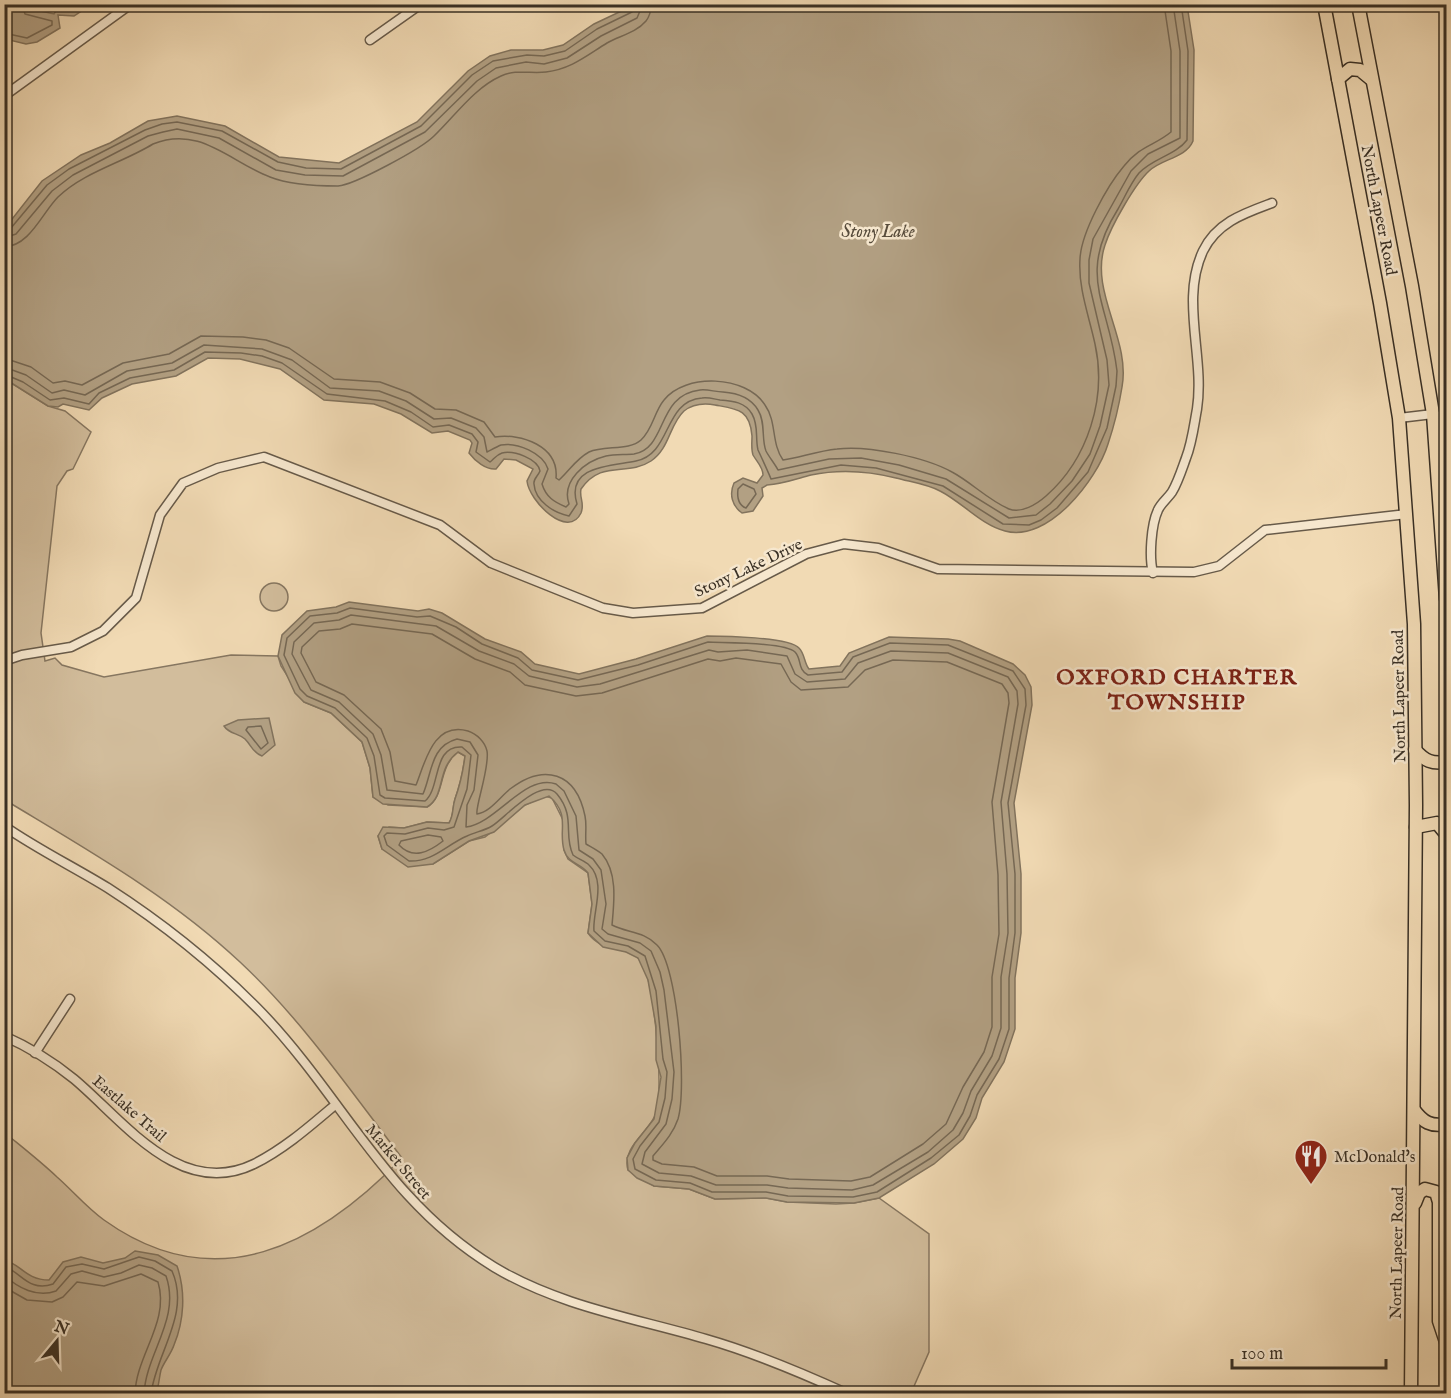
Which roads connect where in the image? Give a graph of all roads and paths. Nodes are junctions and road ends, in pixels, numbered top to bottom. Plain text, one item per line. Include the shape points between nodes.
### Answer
1 (131, 4) edge
2 (421, 4) edge
3 (1324, 4) edge
4 (1358, 4) edge
5 (370, 40) dead end
6 (1338, 79) junction
7 (1371, 79) junction
8 (4, 96) edge
9 (1272, 203) dead end
10 (1432, 414) junction
11 (1399, 418) junction
12 (1446, 418) edge
13 (1407, 514) junction
14 (1153, 573) junction
15 (1446, 598) edge
16 (4, 661) edge
17 (1415, 750) junction
18 (1446, 762) edge
19 (1416, 827) junction
20 (8, 829) edge
21 (1446, 834) edge
22 (4, 840) edge
23 (70, 999) dead end
24 (4, 1036) edge
25 (35, 1053) junction
26 (335, 1105) junction
27 (1414, 1110) junction
28 (1446, 1124) edge
29 (1413, 1209) junction
30 (1446, 1263) edge
31 (1446, 1342) edge
32 (1446, 1384) edge
33 (848, 1394) edge
34 (1410, 1394) edge

1 - 8 street
2 - 5 street
3 - 6 main road, North Lapeer Road
4 - 7 main road, North Lapeer Road
6 - 7 main road via 1350,69 1360,70
6 - 11 main road, North Lapeer Road
7 - 10 main road, North Lapeer Road via 1412,286
9 - 14 street via 1234,218 1217,230 1200,260 1193,300 1197,407 1187,456 1172,491 1158,510 1150,559
10 - 11 street
10 - 12 street
10 - 15 main road, North Lapeer Road
11 - 13 main road, North Lapeer Road
13 - 14 street, Stony Lake Drive via 1265,530 1219,566 1194,572
13 - 17 main road, North Lapeer Road via 1414,624
14 - 16 street, Stony Lake Drive via 938,569 878,548 844,544 806,554 702,608 633,613 603,608 491,563 440,525 264,458 218,468 183,483 160,515 136,598 103,631 71,647
17 - 18 main road via 1434,763
17 - 19 main road, North Lapeer Road
19 - 21 main road via 1437,823
19 - 27 main road, North Lapeer Road
20 - 22 street
20 - 26 street, Market Street via 164,925 207,961 264,1015
23 - 25 street
24 - 25 street, Eastlake Trail
25 - 26 street, Eastlake Trail via 73,1078 151,1150 203,1172 253,1165 301,1134
26 - 33 street, Market Street via 410,1200 494,1267 576,1304 708,1339
27 - 28 main road via 1429,1124
27 - 29 main road, North Lapeer Road
29 - 31 main road via 1422,1190 1436,1192 1439,1321
29 - 34 main road, North Lapeer Road
30 - 31 main road
31 - 32 main road

